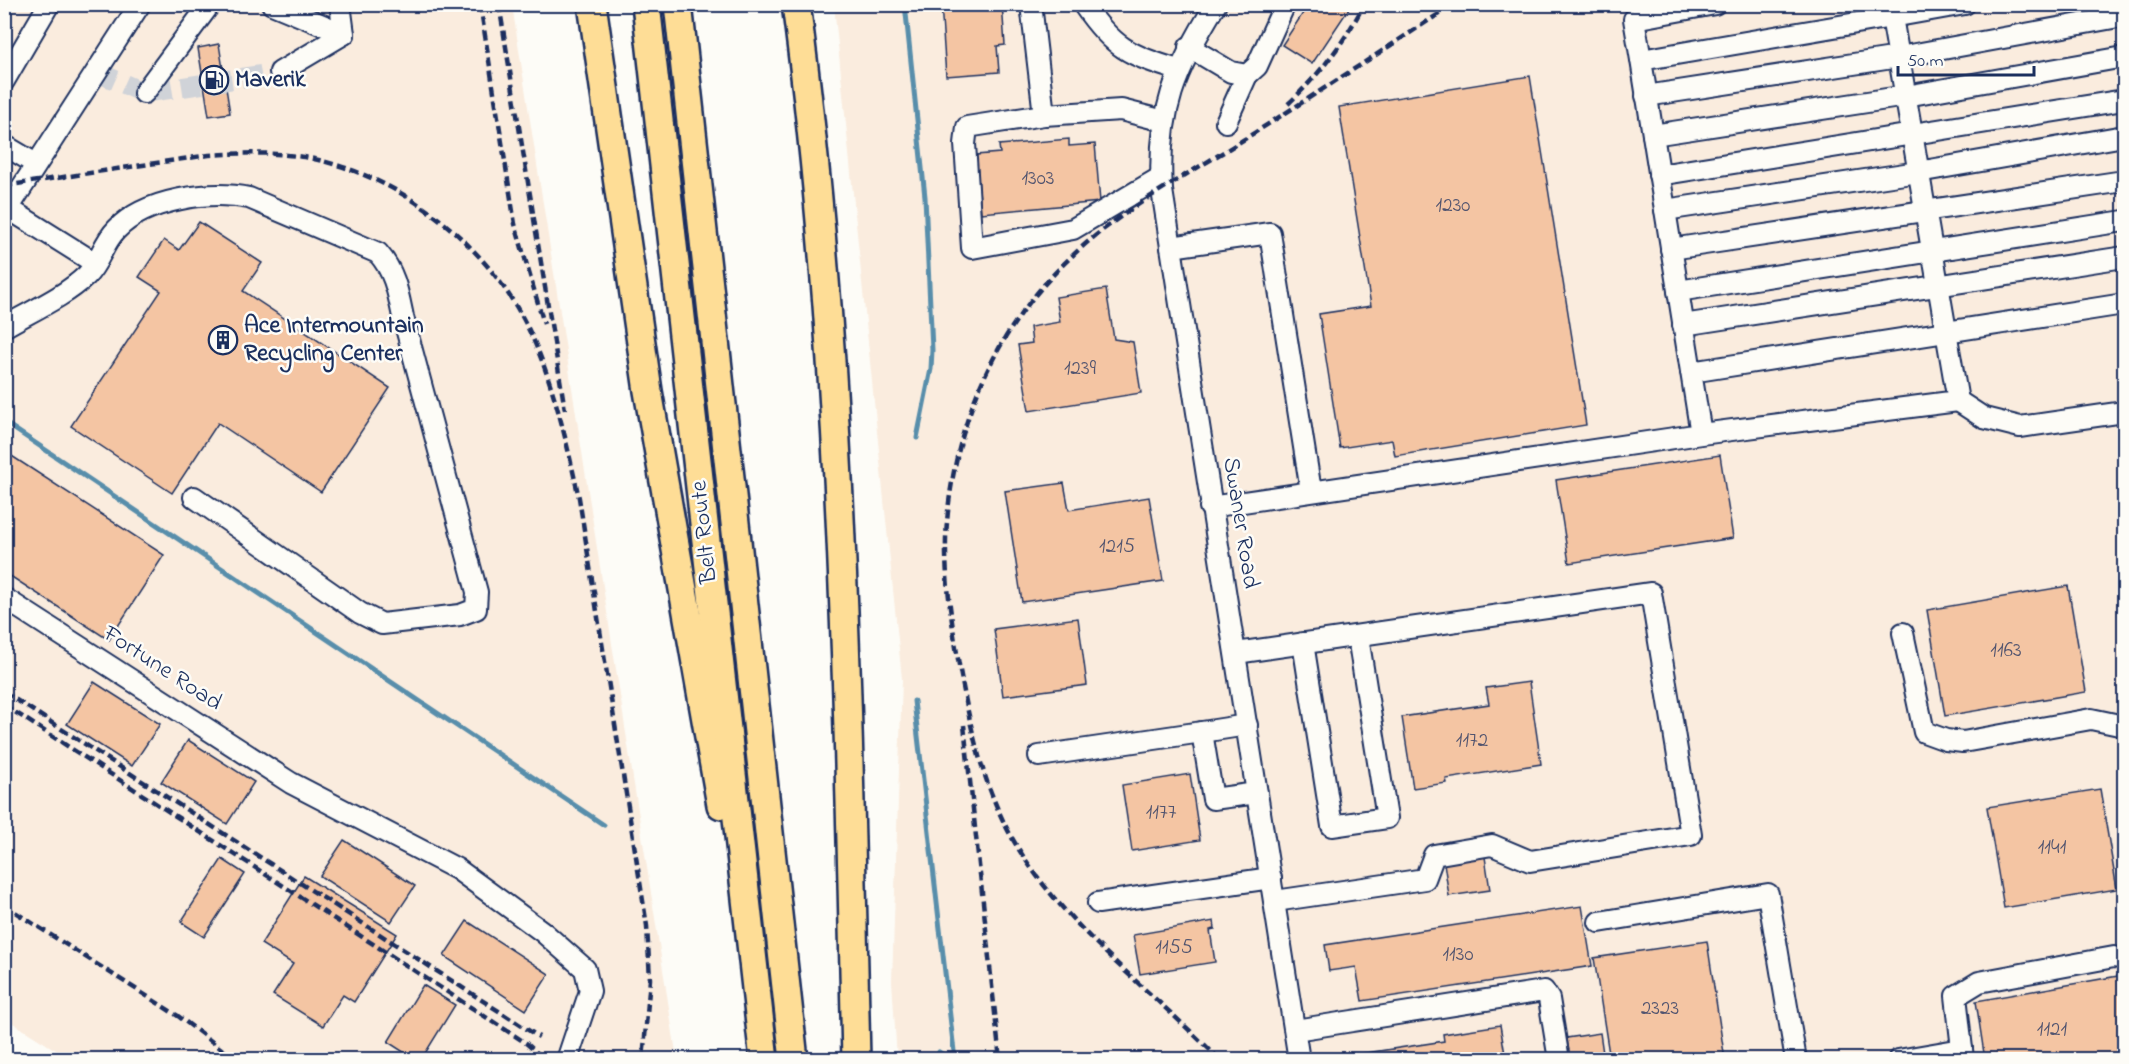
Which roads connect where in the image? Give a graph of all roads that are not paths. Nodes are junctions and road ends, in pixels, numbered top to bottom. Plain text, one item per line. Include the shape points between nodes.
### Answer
1 (49, 4) edge
2 (210, 4) edge
3 (272, 4) edge
4 (340, 4) edge
5 (592, 4) edge
6 (646, 4) edge
7 (678, 4) edge
8 (796, 4) edge
9 (1031, 4) edge
10 (1083, 4) edge
11 (1216, 4) edge
12 (1285, 4) edge
13 (1715, 4) edge
14 (1965, 4) edge
15 (139, 5) edge
16 (1891, 11) edge
17 (2124, 16) edge
18 (344, 34) junction
19 (1190, 47) junction
20 (1899, 57) junction
21 (2124, 57) edge
22 (1641, 60) junction
23 (1178, 70) junction
24 (280, 72) tunnel mouth
25 (1247, 75) junction
26 (4, 81) edge
27 (144, 93) dead end
28 (1647, 96) junction
29 (1906, 96) junction
30 (2124, 100) edge
31 (1044, 115) junction
32 (1164, 121) junction
33 (1226, 122) dead end
34 (1653, 135) junction
35 (1912, 135) junction
36 (2124, 136) edge
37 (4, 145) edge
38 (36, 164) junction
39 (1918, 172) junction
40 (1659, 175) junction
41 (1161, 177) junction
42 (2124, 181) edge
43 (1665, 210) junction
44 (1925, 211) junction
45 (7, 212) edge
46 (2124, 222) edge
47 (1171, 247) junction
48 (1671, 249) junction
49 (1932, 253) junction
50 (2124, 257) edge
51 (95, 263) junction
52 (1938, 286) junction
53 (1678, 291) junction
54 (2124, 304) edge
55 (1683, 326) junction
56 (4, 327) edge
57 (1946, 332) junction
58 (1691, 372) junction
59 (1958, 401) junction
60 (2124, 412) edge
61 (1701, 434) junction
62 (1311, 492) junction
63 (195, 497) dead end
64 (1210, 507) junction
65 (4, 598) edge
66 (1903, 633) dead end
67 (1358, 637) junction
68 (1303, 644) junction
69 (1236, 653) junction
70 (1246, 725) junction
71 (2124, 726) edge
72 (1202, 732) junction
73 (1039, 756) dead end
74 (1257, 793) junction
75 (1272, 878) junction
76 (1275, 901) junction
77 (1098, 903) dead end
78 (749, 920) junction
79 (1599, 922) dead end
80 (2124, 959) edge
81 (1295, 1030) junction
82 (1962, 1054) edge
83 (567, 1059) edge
84 (764, 1059) edge
85 (794, 1059) edge
86 (856, 1059) edge
87 (1299, 1059) edge
88 (1558, 1059) edge
89 (1796, 1059) edge
90 (1898, 1059) edge

1 - 26 street
2 - 27 street
3 - 18 street
4 - 18 street
5 - 78 highway via 678,571 718,794
6 - 78 highway, Belt Route
7 - 85 highway, Belt Route
8 - 86 highway via 829,312 849,750
9 - 31 street
10 - 23 street via 1102,32 1118,46
11 - 19 street, Swaner Road
12 - 25 street via 1257,66
13 - 22 street via 1634,19
14 - 16 street
15 - 38 street
16 - 20 street
16 - 22 street
17 - 20 street
18 - 24 street
19 - 23 street, Swaner Road
19 - 25 street via 1232,72
20 - 28 street
20 - 29 street
21 - 29 street
22 - 28 street
23 - 32 street, Swaner Road
25 - 33 street
28 - 34 street
29 - 34 street
29 - 35 street
30 - 35 street
31 - 32 street via 1121,111
31 - 41 street via 967,127 972,248 1073,229
32 - 41 street, Swaner Road
34 - 40 street
35 - 39 street
35 - 40 street
36 - 39 street
37 - 38 street
38 - 45 street
39 - 43 street
39 - 44 street
40 - 43 street
41 - 47 street, Swaner Road
42 - 44 street
43 - 48 street
44 - 48 street
44 - 49 street
45 - 51 street
46 - 49 street
47 - 62 street via 1270,233
47 - 64 street, Swaner Road
48 - 53 street
49 - 52 street
49 - 53 street
50 - 52 street
51 - 56 street via 77,284
51 - 63 street via 114,231 136,215 163,203 227,194 249,198 378,253 389,265 397,286 477,592 476,609 460,615 382,624 360,613
52 - 55 street
52 - 57 street
53 - 55 street
54 - 57 street
55 - 58 street
57 - 58 street
57 - 59 street
58 - 61 street
59 - 60 street via 1984,418 2020,427
59 - 61 street
61 - 62 street
62 - 64 street
64 - 69 street, Swaner Road
65 - 83 street, Fortune Road via 291,783 457,869 543,932 585,969 590,991
66 - 71 street via 1924,732 1964,741 2091,719
67 - 68 street
67 - 68 street via 1387,818 1332,826
67 - 76 street via 1651,593 1691,836 1530,861 1491,845 1434,855 1425,879
68 - 69 street
69 - 70 street, Swaner Road
70 - 72 street
70 - 74 street, Swaner Road
72 - 73 street
72 - 74 street via 1213,799
74 - 75 street, Swaner Road
75 - 76 street, Swaner Road
75 - 77 street
76 - 81 street, Swaner Road
78 - 84 highway, Belt Route
79 - 89 street via 1768,894
80 - 82 street via 2114,957 1979,982 1964,990 1956,996
81 - 87 street, Swaner Road
81 - 88 street via 1544,991 1549,999
82 - 90 street

